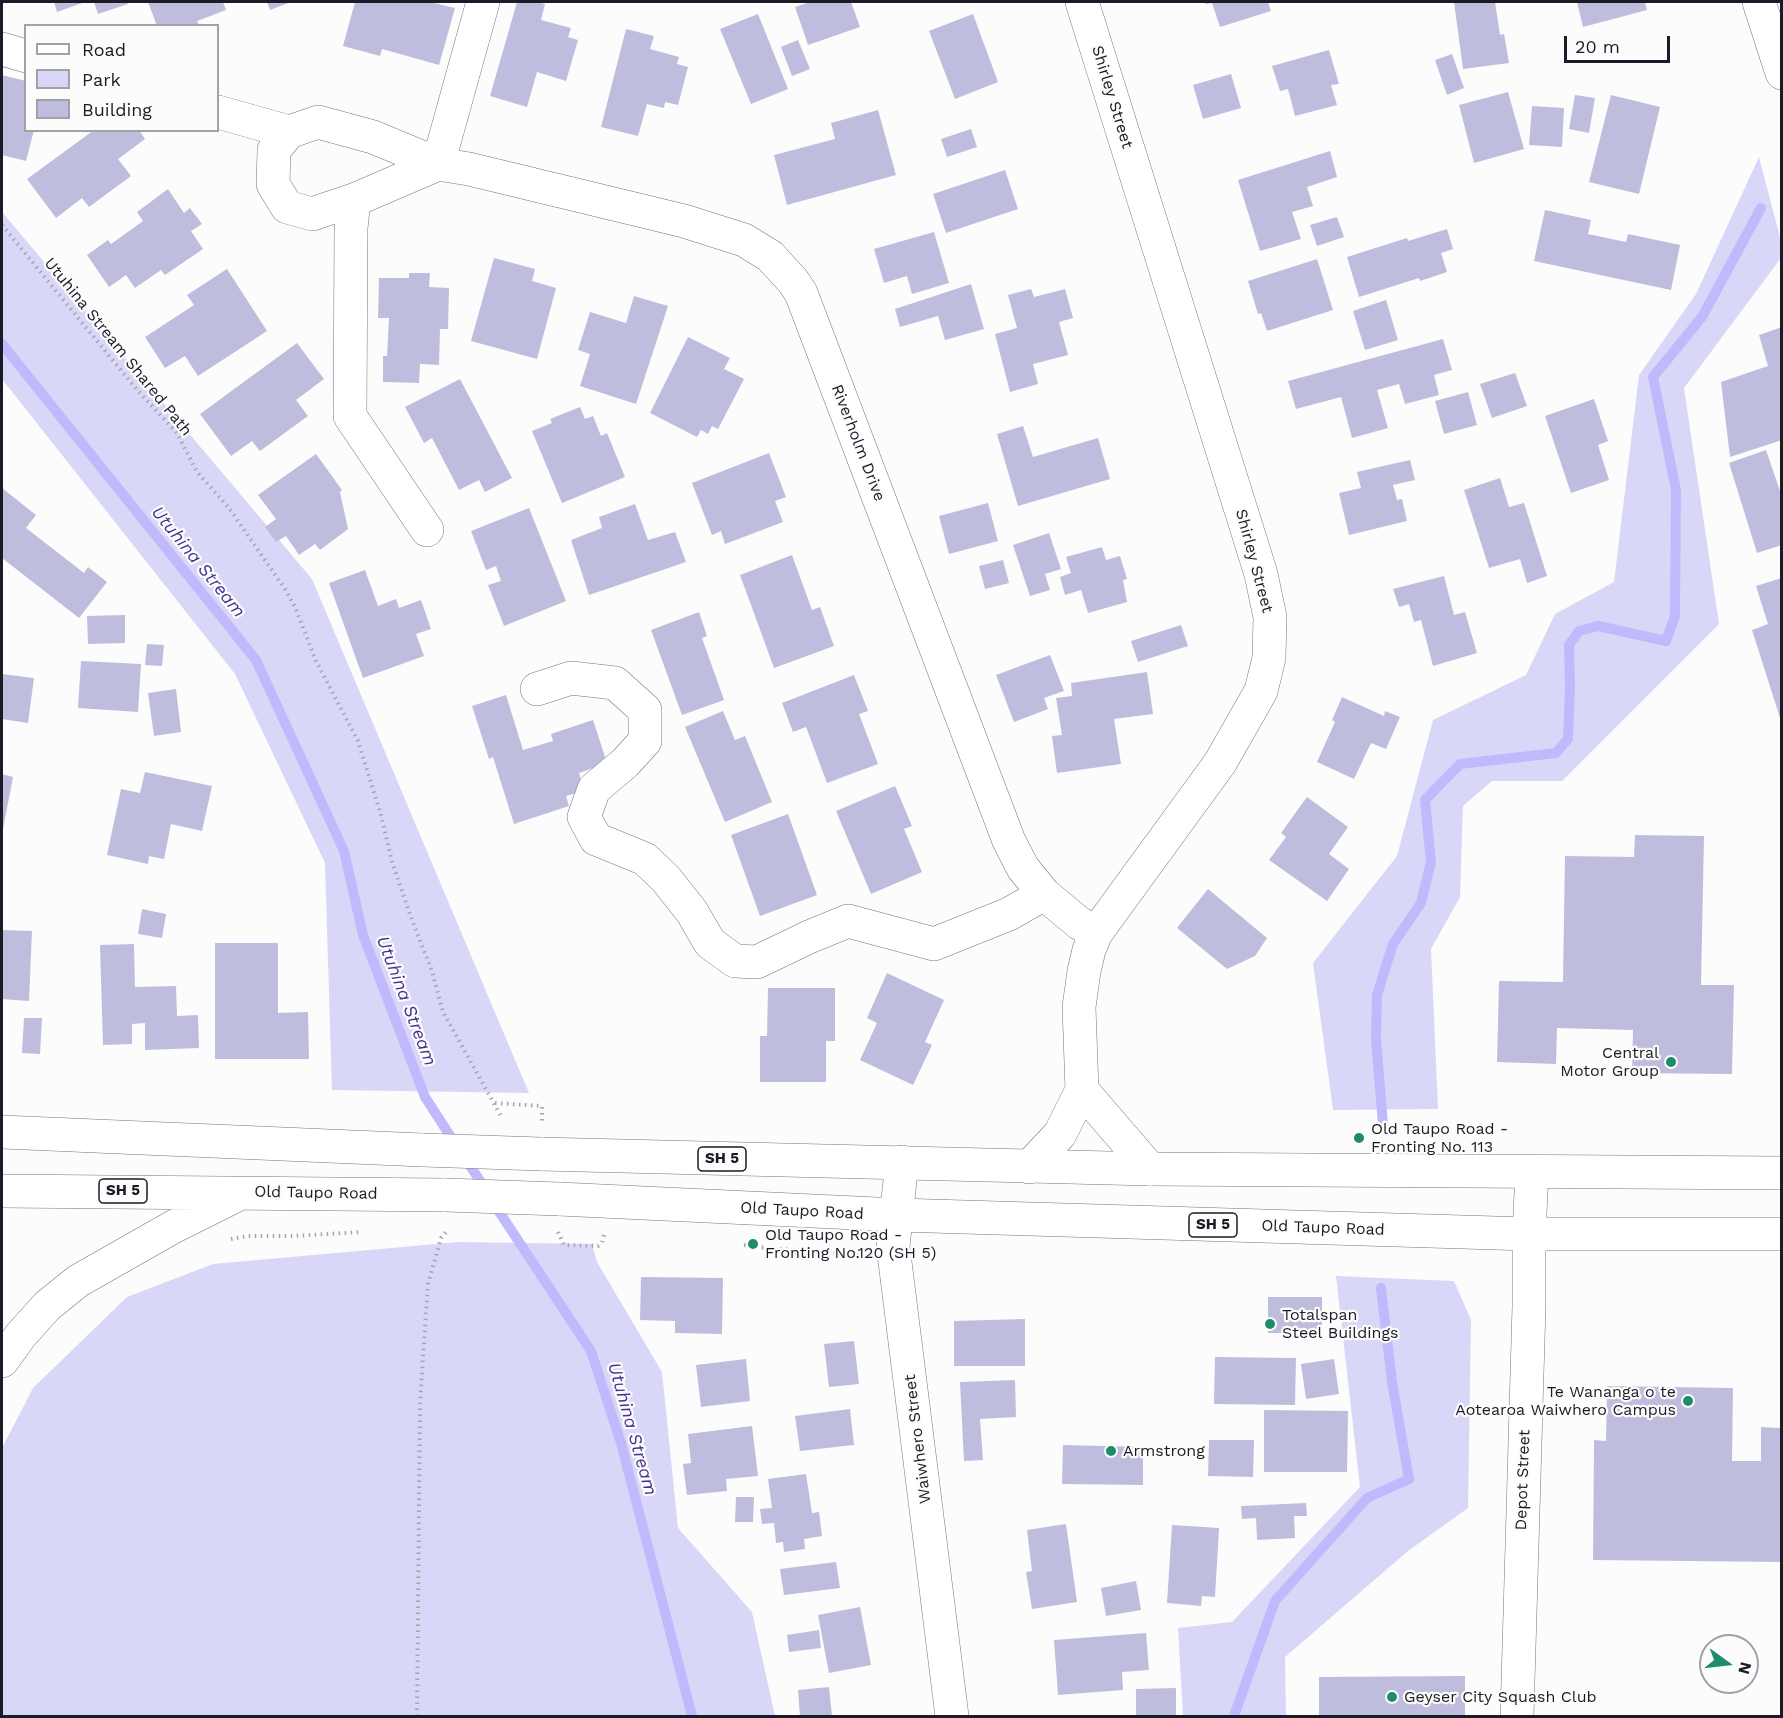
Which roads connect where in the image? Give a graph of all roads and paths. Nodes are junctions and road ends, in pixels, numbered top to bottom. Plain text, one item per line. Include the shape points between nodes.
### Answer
1 (483, 2) edge
2 (1082, 2) edge
3 (1759, 2) edge
4 (2, 49) edge
5 (24, 55) edge
6 (1782, 73) edge
7 (219, 112) edge
8 (289, 132) junction
9 (438, 164) junction
10 (354, 200) junction
11 (2, 225) edge
12 (427, 530) dead end
13 (537, 689) dead end
14 (1044, 894) junction
15 (1096, 933) junction
16 (1083, 1090) junction
17 (495, 1103) junction
18 (505, 1123) dead end
19 (2, 1132) edge
20 (541, 1142) junction
21 (902, 1162) junction
22 (1029, 1167) junction
23 (1150, 1169) junction
24 (1532, 1172) junction
25 (1782, 1173) edge
26 (2, 1191) edge
27 (244, 1192) junction
28 (449, 1210) junction
29 (556, 1212) junction
30 (898, 1215) junction
31 (366, 1231) dead end
32 (604, 1231) dead end
33 (1529, 1234) junction
34 (1782, 1234) edge
35 (226, 1240) dead end
36 (2, 1361) edge
37 (417, 1716) edge
38 (951, 1716) edge
39 (1517, 1716) edge

1 - 9 main road
2 - 15 main road, Shirley Street via 1261,574 1270,616 1269,658 1261,691 1220,763
3 - 6 main road
4 - 5 main road
7 - 8 main road
8 - 9 main road, Riverholm Drive via 318,122 373,137
8 - 10 main road via 274,150 273,184 287,207 312,214
9 - 10 main road
9 - 14 main road, Riverholm Drive via 684,221 744,240 770,256 789,276 801,293 1009,841 1023,868
10 - 12 main road via 350,416
11 - 17 path, Utuhina Stream Shared Path via 177,433 197,472 229,508 290,598 316,661 358,741 392,862 443,1012
13 - 14 main road via 571,678 615,683 645,710 645,741 594,789 584,817 597,839 645,859 666,879 710,943 735,961 757,962 848,921 934,944 1009,914
14 - 15 main road, Riverholm Drive
15 - 16 main road, Shirley Street via 1086,960 1079,1007
16 - 22 main road via 1060,1134
16 - 23 main road
17 - 18 path, Utuhina Stream Shared Path
17 - 20 path via 542,1106
19 - 20 main road, SH 5, bridge via 423,1150
20 - 21 main road, SH 5
21 - 22 main road, SH 5
21 - 30 main road, Waiwhero Street
22 - 23 main road, SH 5
23 - 24 main road, SH 5
24 - 25 main road, SH 5
24 - 33 main road, Depot Street
26 - 27 main road, Old Taupo Road / SH 5
27 - 28 main road, Old Taupo Road / SH 5
27 - 36 main road via 78,1281 47,1306
28 - 29 main road, Old Taupo Road / SH 5, bridge
28 - 37 path via 428,1284 420,1402
29 - 30 main road, Old Taupo Road / SH 5
29 - 32 path via 564,1245 598,1246
30 - 33 main road, Old Taupo Road / SH 5
30 - 38 main road, Waiwhero Street via 893,1246
31 - 35 path
33 - 34 main road, Old Taupo Road / SH 5
33 - 39 main road, Depot Street

